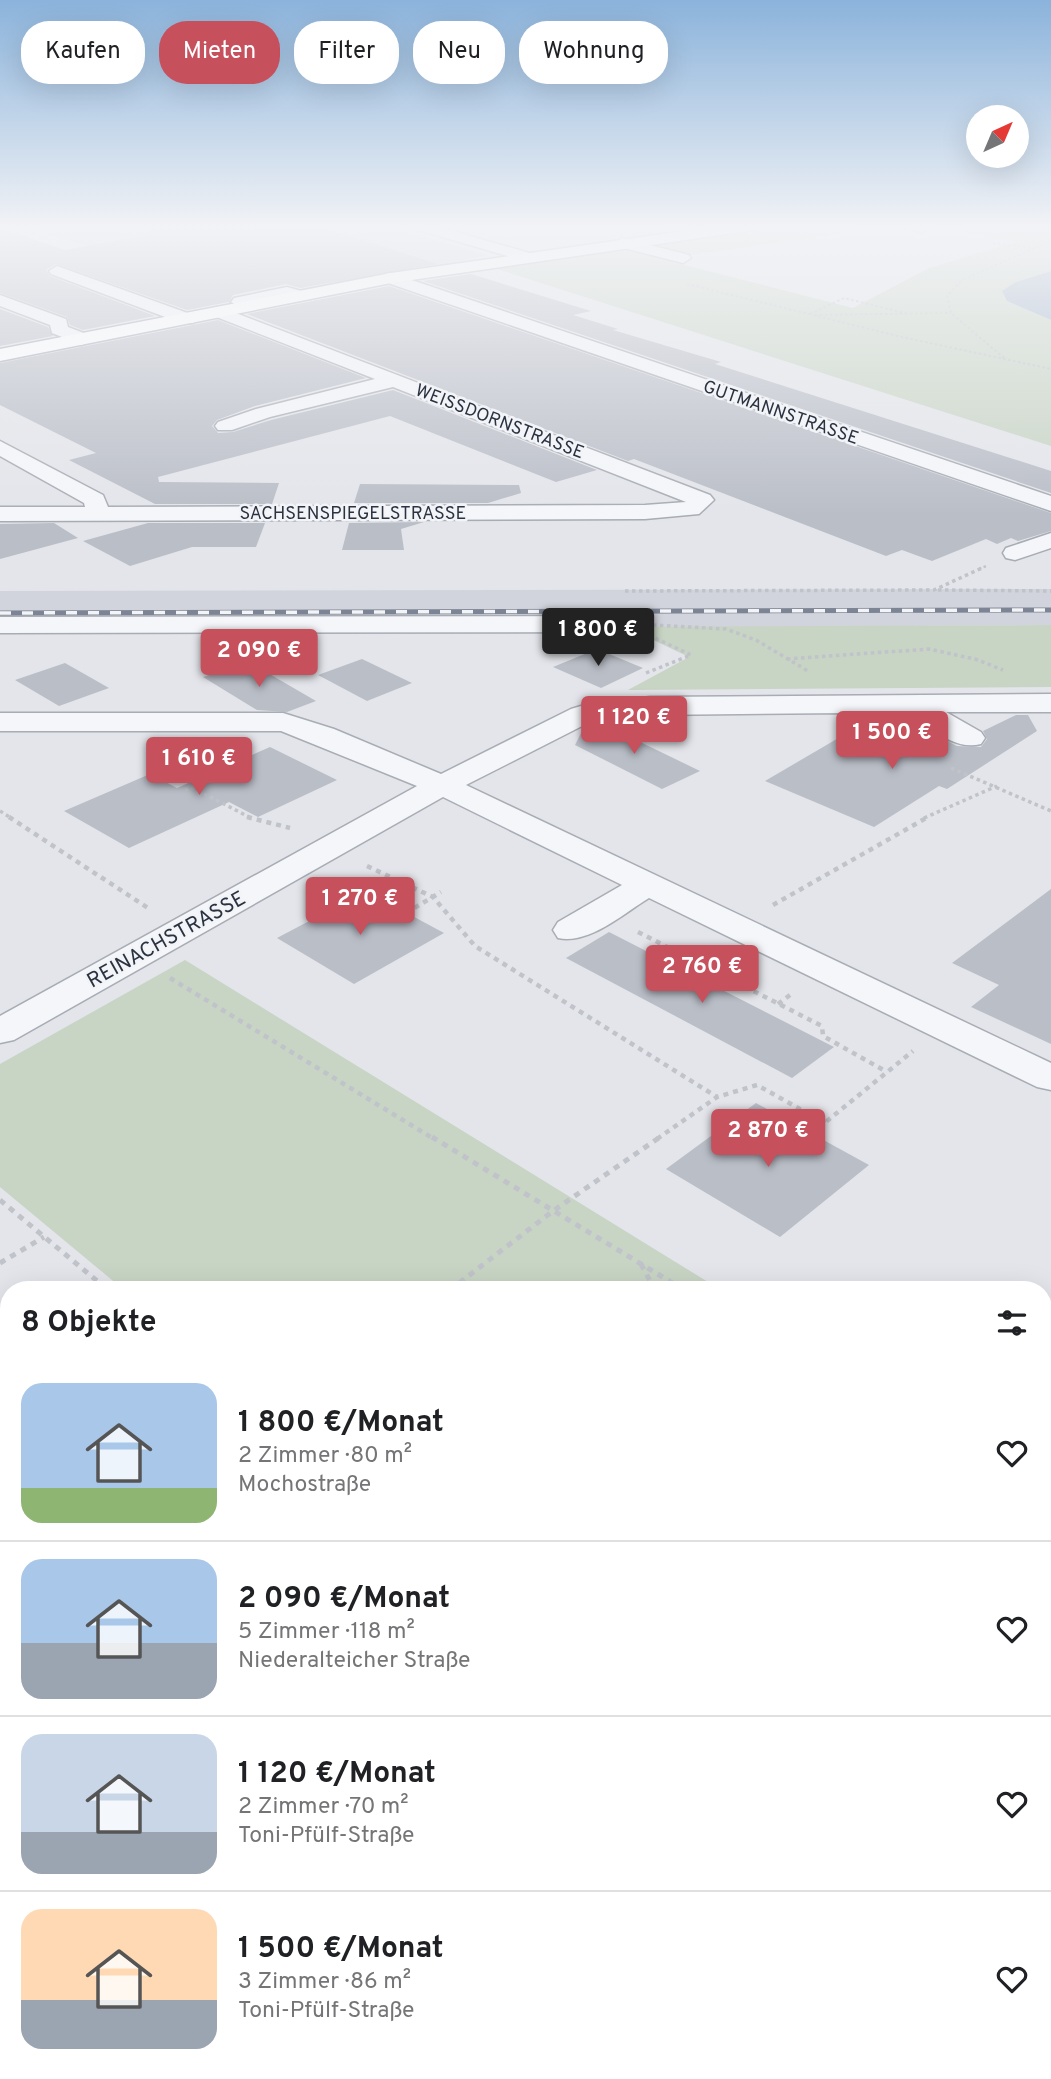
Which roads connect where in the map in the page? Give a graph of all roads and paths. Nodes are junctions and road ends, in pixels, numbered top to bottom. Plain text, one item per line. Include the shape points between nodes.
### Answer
1 (57, 322) edge
2 (172, 322) edge
3 (246, 322) edge
4 (520, 322) edge
5 (840, 322) edge
6 (962, 322) edge
7 (82, 340) junction
8 (0, 355) edge
9 (1005, 359) junction
10 (1051, 369) edge
11 (396, 380) junction
12 (225, 426) dead end
13 (0, 447) edge
14 (702, 500) joint
15 (1051, 504) edge
16 (98, 513) junction
17 (0, 514) edge
18 (1051, 540) edge
19 (1016, 552) joint
20 (934, 590) junction
21 (615, 591) dead end
22 (1051, 591) edge
23 (624, 624) junction
24 (0, 625) edge
25 (787, 659) junction
26 (1009, 673) dead end
27 (642, 674) dead end
28 (817, 674) dead end
29 (1051, 703) edge
30 (851, 704) junction
31 (909, 704) junction
32 (0, 722) edge
33 (914, 736) dead end
34 (970, 738) dead end
35 (945, 765) dead end
36 (442, 785) junction
37 (997, 786) junction
38 (185, 789) dead end
39 (0, 811) edge
40 (1051, 811) edge
41 (328, 848) junction
42 (648, 884) junction
43 (441, 892) dead end
44 (433, 897) junction
45 (406, 913) dead end
46 (585, 921) joint
47 (737, 927) junction
48 (181, 930) junction
49 (133, 956) junction
50 (944, 1026) junction
51 (0, 1032) edge
52 (887, 1072) junction
53 (1051, 1078) edge
54 (717, 1097) junction
55 (825, 1123) junction
56 (811, 1134) dead end
57 (0, 1200) edge
58 (553, 1211) junction
59 (44, 1237) junction
60 (0, 1263) edge
61 (640, 1263) junction
62 (97, 1281) edge
63 (462, 1281) edge
64 (650, 1281) edge
65 (669, 1281) edge

1 - 7 street via 58,329
2 - 7 main road
3 - 11 street, WEISSDORNSTRASSE
4 - 15 street, GUTMANNSTRASSE
5 - 9 path
6 - 9 path
7 - 8 main road
9 - 10 path
11 - 12 street
11 - 14 street, WEISSDORNSTRASSE
13 - 16 street via 95,500
14 - 16 street, SACHSENSPIEGELSTRASSE via 691,509 645,512
16 - 17 street, SACHSENSPIEGELSTRASSE
18 - 19 street
19 - 20 path
20 - 21 path
20 - 22 path
23 - 24 street
23 - 25 path via 726,629
23 - 27 path via 691,655
25 - 26 path via 929,649 975,659
25 - 28 path
29 - 31 street, REINACHSTRASSE
30 - 31 street, REINACHSTRASSE
30 - 33 street
30 - 36 street, REINACHSTRASSE via 650,706 581,715
31 - 34 street
32 - 36 street via 283,722 318,732
35 - 37 path
36 - 41 street, REINACHSTRASSE
36 - 42 street
37 - 40 path
37 - 47 path via 920,820
38 - 41 path via 191,787 252,819 293,829
39 - 48 path
41 - 44 path
41 - 48 street, REINACHSTRASSE
42 - 46 street
42 - 47 street
43 - 44 path
44 - 45 path
44 - 54 path via 475,946
46 - 52 path via 821,1026 823,1036
47 - 50 street
48 - 49 street, REINACHSTRASSE
49 - 51 street, REINACHSTRASSE
49 - 58 path
50 - 52 path
50 - 53 street
52 - 55 path
54 - 55 path via 757,1085
54 - 58 path
55 - 56 path
57 - 59 path
58 - 61 path
58 - 63 path
59 - 60 path
59 - 62 path
61 - 64 path
61 - 65 path

